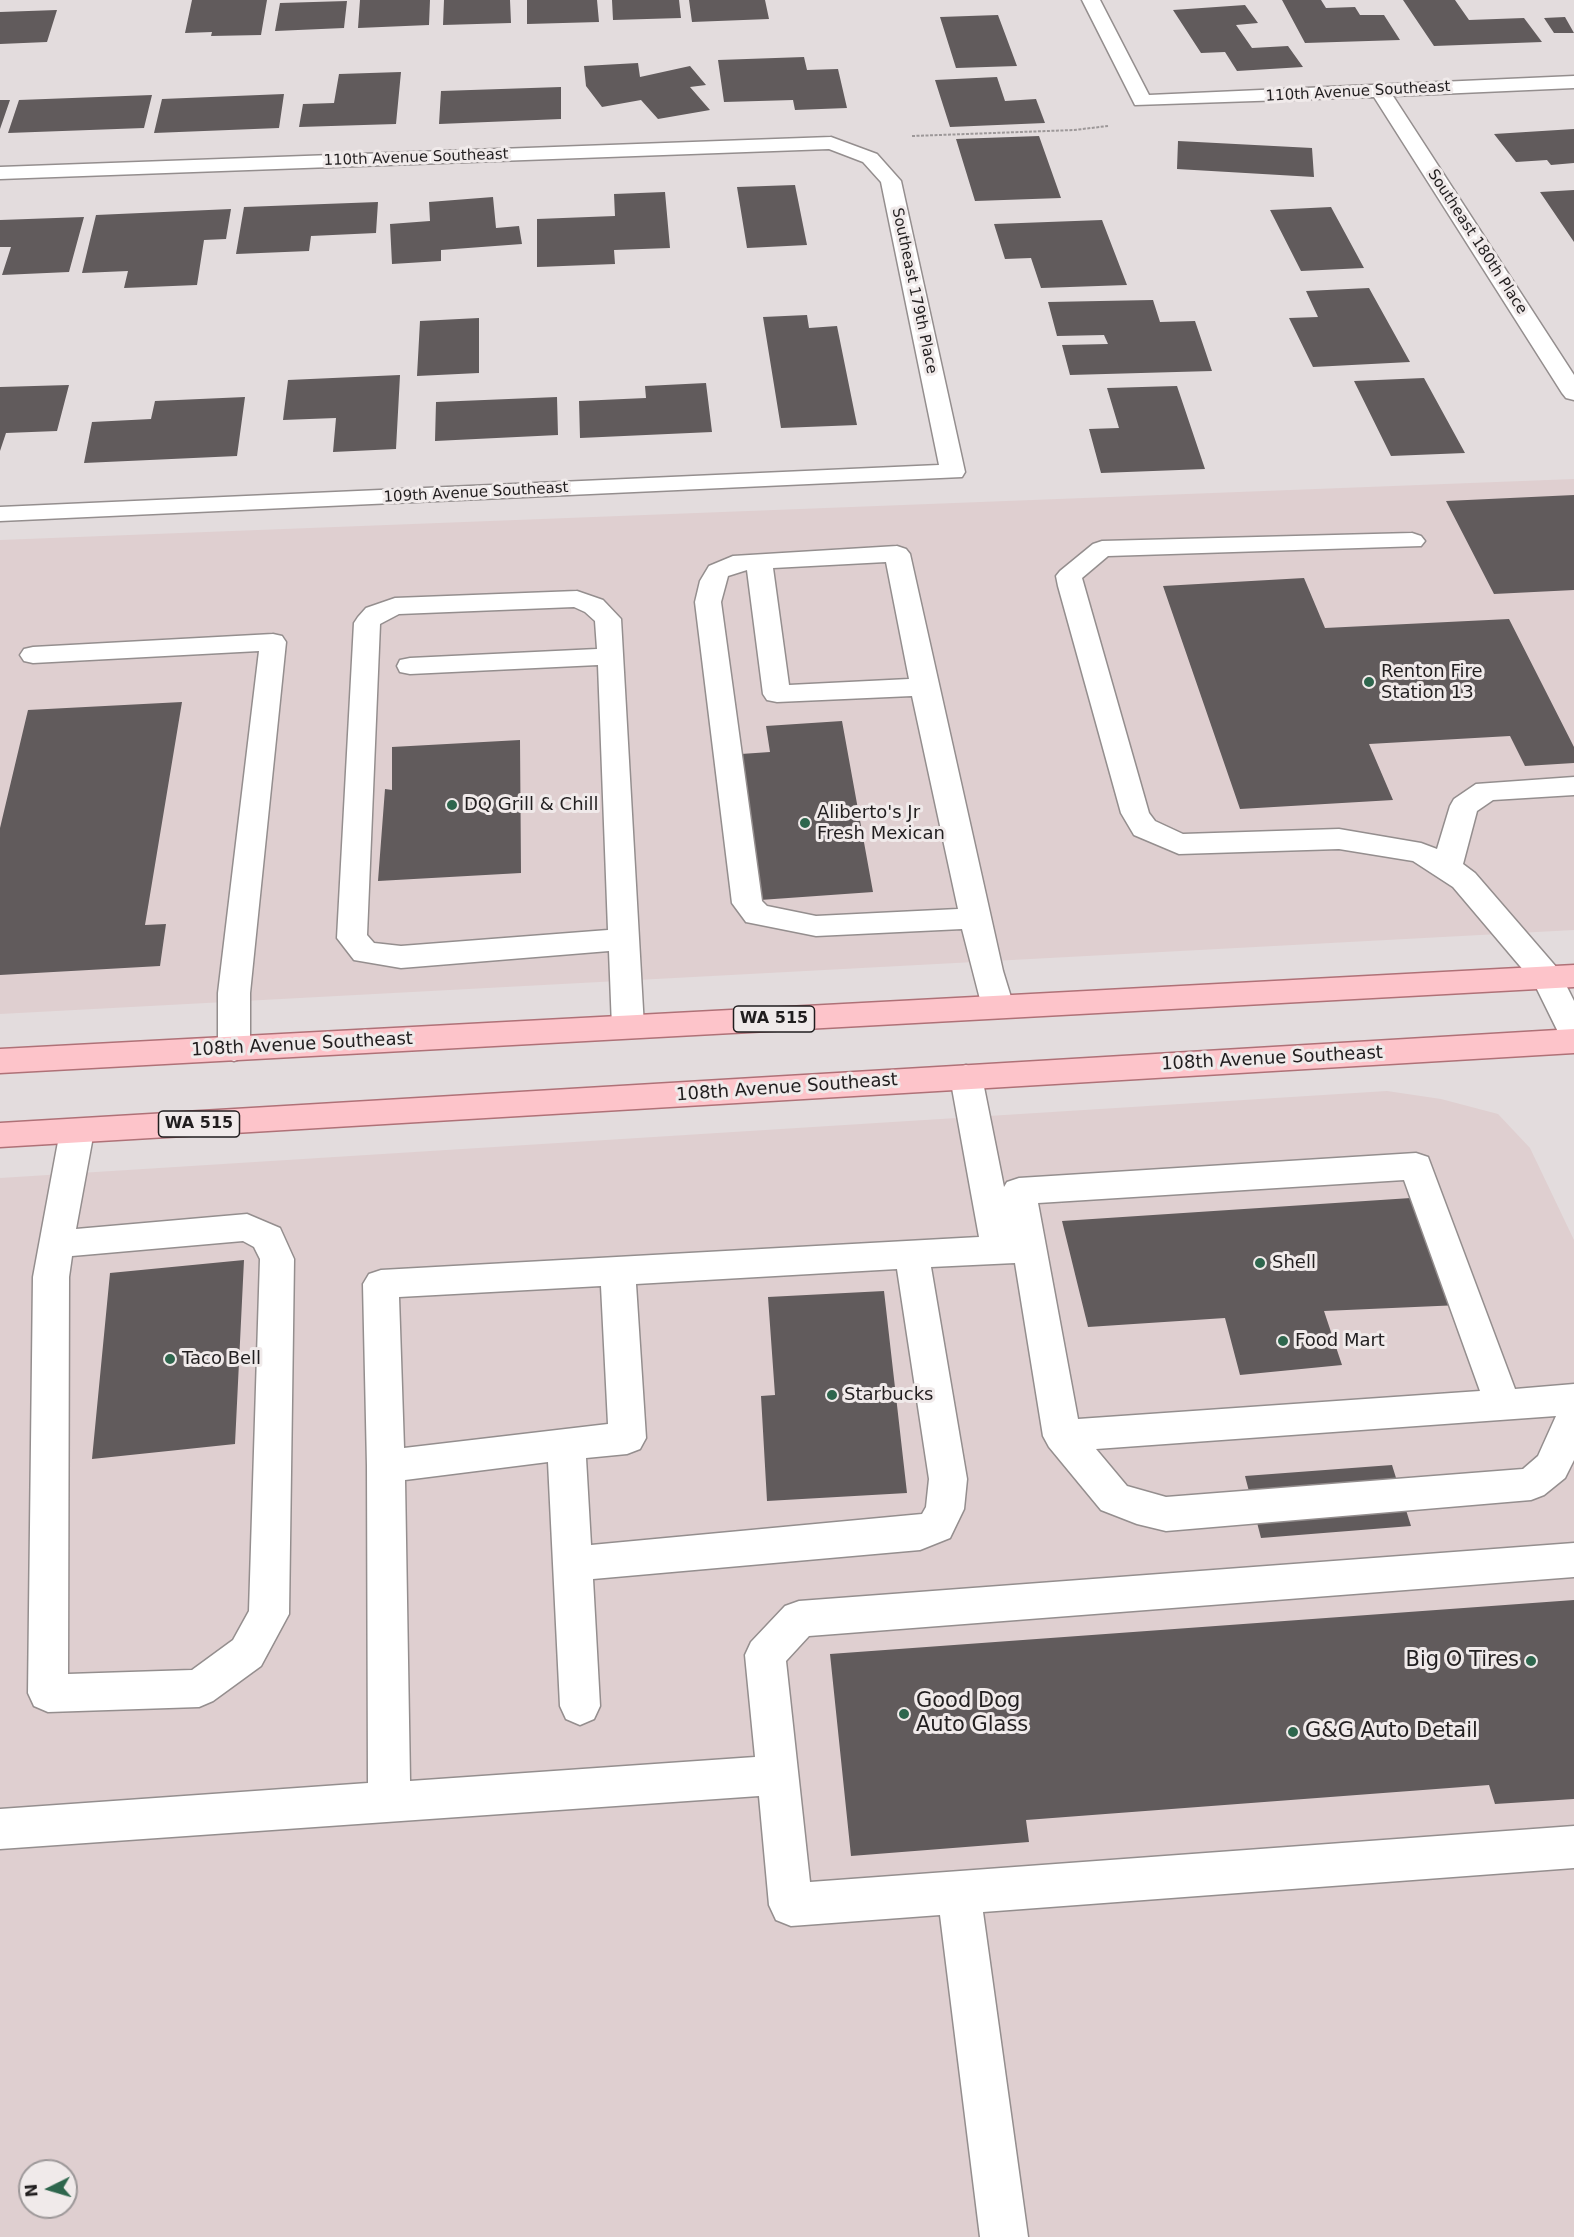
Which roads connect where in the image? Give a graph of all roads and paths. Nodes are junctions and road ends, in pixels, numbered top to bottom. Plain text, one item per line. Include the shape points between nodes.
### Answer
1 (1091, 0) edge
2 (1574, 82) edge
3 (1380, 91) junction
4 (1142, 102) junction
5 (831, 144) junction
6 (0, 173) edge
7 (1574, 393) edge
8 (953, 472) joint
9 (0, 514) edge
10 (1412, 541) dead end
11 (759, 561) junction
12 (33, 655) dead end
13 (611, 656) junction
14 (410, 666) dead end
15 (924, 687) junction
16 (1574, 786) edge
17 (1447, 867) junction
18 (976, 918) junction
19 (625, 939) junction
20 (1561, 976) edge
21 (998, 1007) junction
22 (628, 1027) junction
23 (1574, 1034) edge
24 (1574, 1041) edge
25 (234, 1048) junction
26 (0, 1061) edge
27 (966, 1077) junction
28 (77, 1131) junction
29 (0, 1136) edge
30 (56, 1244) junction
31 (1015, 1249) junction
32 (912, 1255) junction
33 (618, 1271) junction
34 (1574, 1399) edge
35 (1503, 1405) junction
36 (1574, 1416) edge
37 (1062, 1436) junction
38 (566, 1444) junction
39 (386, 1466) junction
40 (1574, 1560) edge
41 (572, 1564) junction
42 (580, 1706) dead end
43 (779, 1775) junction
44 (389, 1802) junction
45 (0, 1829) edge
46 (1574, 1847) edge
47 (959, 1893) junction
48 (1004, 2237) edge

1 - 4 street
2 - 3 street, 110th Avenue Southeast
3 - 4 street, 110th Avenue Southeast
3 - 7 street, Southeast 180th Place
4 - 5 path via 1132,114 1108,126 869,138
5 - 6 street, 110th Avenue Southeast
5 - 8 street, Southeast 179th Place via 870,158 891,181
8 - 9 street, 109th Avenue Southeast
10 - 17 street via 1102,549 1069,576 1135,813 1144,828 1179,844 1339,839 1421,853
11 - 15 street via 897,554
11 - 15 street via 777,694
11 - 18 street via 733,564 718,571 708,602 747,903 757,915 816,926
12 - 25 street via 273,642 234,993
13 - 14 street
13 - 19 street
13 - 19 street via 608,619 594,606 577,599 395,606 375,614 367,623 352,938 365,952 401,957
15 - 18 street
16 - 17 street via 1486,791 1464,806
17 - 20 street
18 - 21 street
19 - 22 street
20 - 21 main road, 108th Avenue Southeast / WA 515
20 - 23 street
21 - 22 main road, 108th Avenue Southeast / WA 515
22 - 25 main road, 108th Avenue Southeast / WA 515
24 - 27 main road, 108th Avenue Southeast / WA 515
25 - 26 main road, 108th Avenue Southeast / WA 515
27 - 28 main road, 108th Avenue Southeast / WA 515
27 - 31 street
28 - 29 main road, 108th Avenue Southeast / WA 515
28 - 30 street
30 - 30 street via 51,1277 48,1694 199,1688 247,1653 269,1614 277,1259 268,1238 247,1227
31 - 32 street
31 - 35 street via 1019,1191 1416,1166
31 - 37 street
32 - 33 street
32 - 41 street via 948,1479 945,1509 936,1526 920,1533
33 - 38 street via 627,1438
33 - 39 street via 381,1284
34 - 35 street
35 - 37 street
36 - 37 street via 1552,1467 1532,1484 1166,1514 1114,1498
38 - 39 street
38 - 41 street
39 - 44 street
40 - 43 street via 799,1619 765,1655
41 - 42 street
43 - 44 street
43 - 47 street via 791,1905
44 - 45 street
46 - 47 street
47 - 48 street

